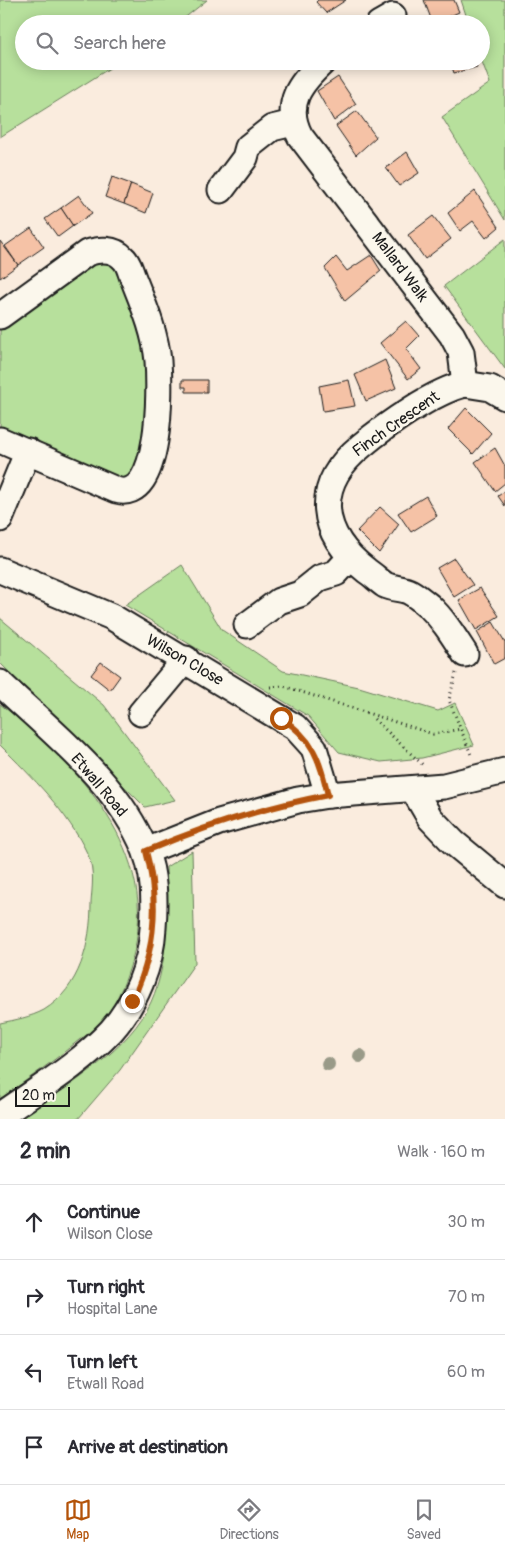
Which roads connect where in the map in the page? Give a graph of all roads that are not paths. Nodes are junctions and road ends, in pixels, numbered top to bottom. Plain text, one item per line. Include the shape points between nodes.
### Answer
1 (315, 70) edge
2 (293, 122) junction
3 (222, 190) dead end
4 (0, 316) edge
5 (465, 384) junction
6 (505, 397) edge
7 (0, 440) edge
8 (28, 452) junction
9 (0, 519) edge
10 (343, 566) junction
11 (0, 570) edge
12 (247, 625) dead end
13 (465, 654) road end
14 (186, 659) junction
15 (0, 683) edge
16 (141, 713) dead end
17 (505, 771) edge
18 (423, 788) junction
19 (328, 795) junction
20 (146, 851) junction
21 (505, 885) edge
22 (0, 1116) edge

1 - 2 street via 292,103
2 - 3 street via 272,128 248,147 245,158
2 - 5 street, Mallard Walk via 300,136 452,335 461,352
4 - 8 street via 88,253 110,251 118,253 128,265 151,325 158,361 159,411 149,464 145,478 138,486 116,490
5 - 6 street via 490,388
5 - 10 street, Finch Crescent via 440,393 371,438 343,461 334,477 327,505 329,523
7 - 8 street
8 - 9 street
10 - 12 street via 300,594 279,602
10 - 13 street, Finch Crescent via 410,592 443,620
11 - 14 street, Wilson Close via 112,617
14 - 16 street
14 - 19 street, Wilson Close via 306,737 318,758
15 - 20 street, Etwall Road via 112,794
17 - 18 street
18 - 19 street
18 - 21 street via 430,818 454,843
19 - 20 street via 219,822
20 - 22 street, Etwall Road via 154,889 153,938 148,961 132,1001 112,1029 86,1056

